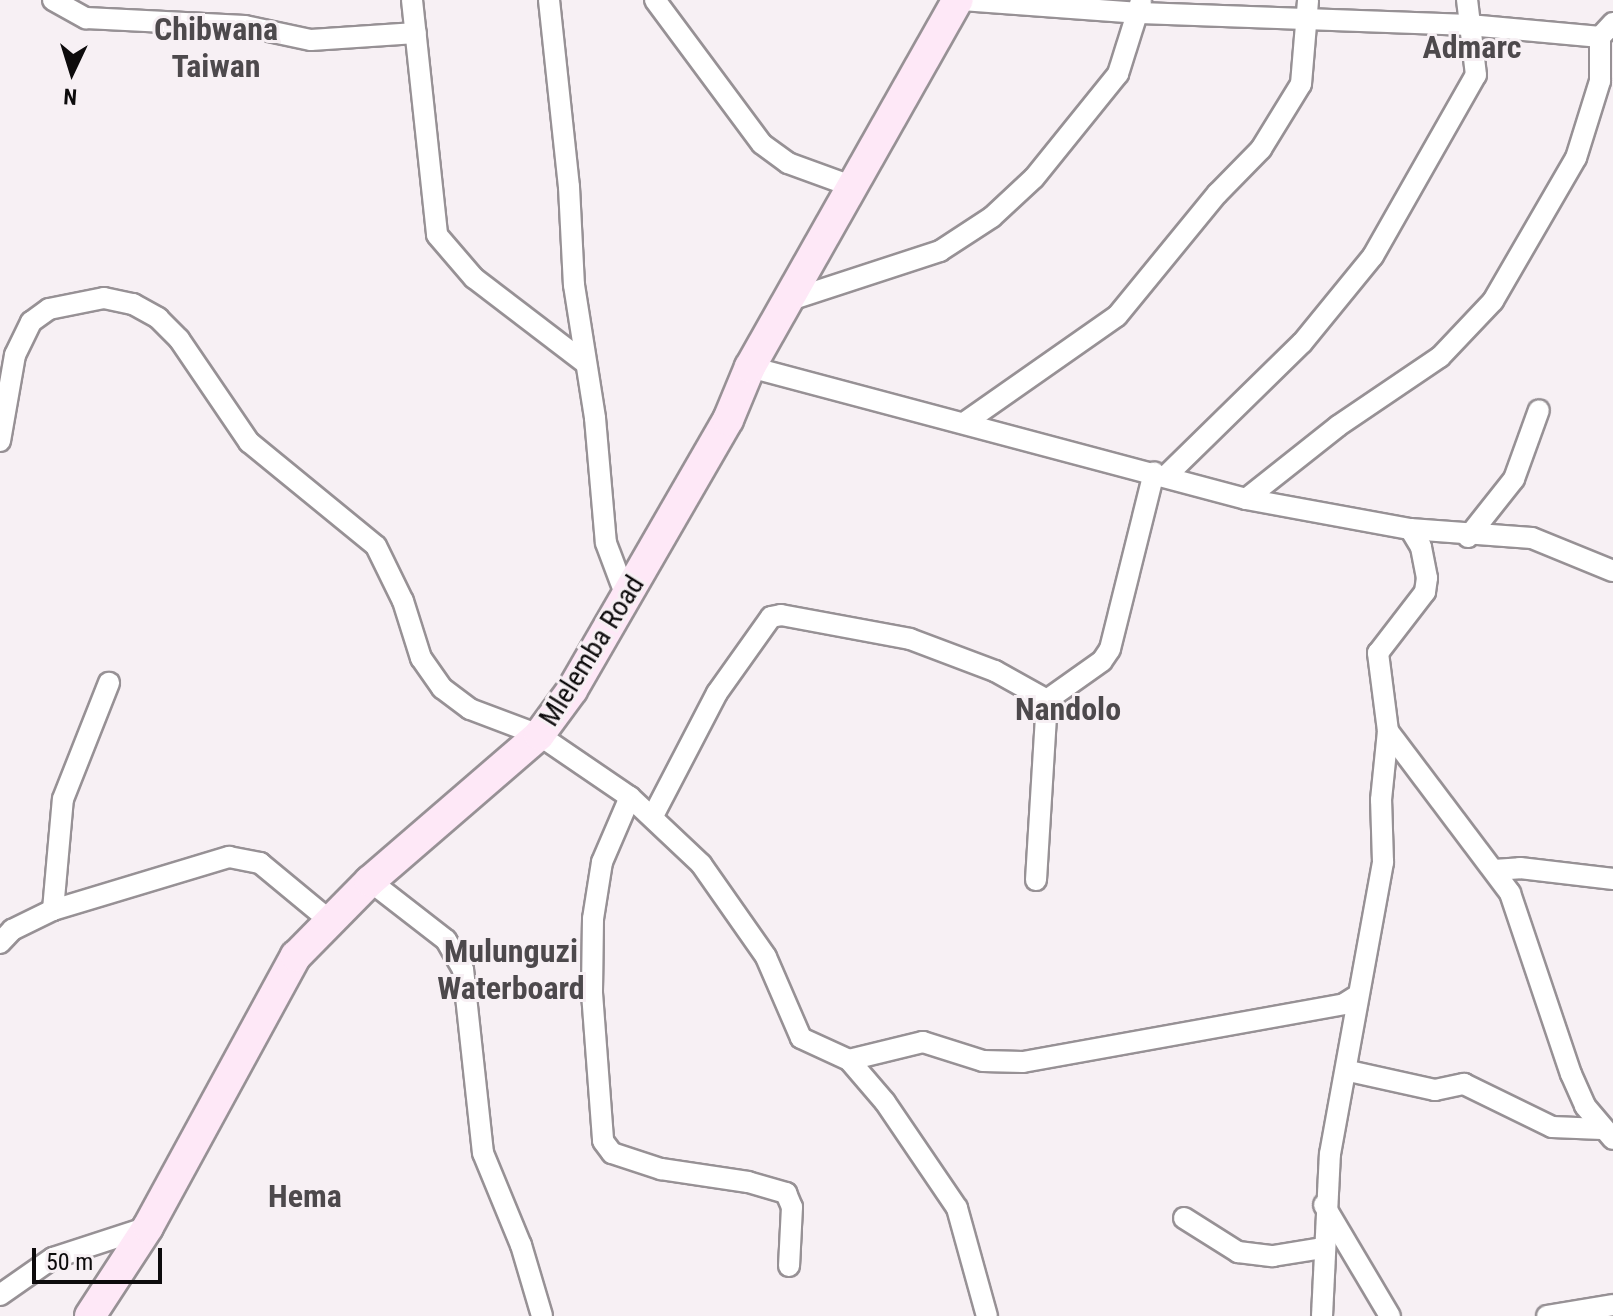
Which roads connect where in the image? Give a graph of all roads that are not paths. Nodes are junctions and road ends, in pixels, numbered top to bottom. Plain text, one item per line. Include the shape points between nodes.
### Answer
1 (53, 0) edge
2 (412, 0) edge
3 (549, 0) edge
4 (655, 0) edge
5 (960, 0) edge
6 (1467, 0) edge
7 (1141, 7) edge
8 (1309, 10) edge
9 (1469, 25) junction
10 (1606, 30) edge
11 (416, 33) junction
12 (854, 187) junction
13 (787, 301) junction
14 (584, 362) junction
15 (750, 367) junction
16 (1539, 410) dead end
17 (967, 421) junction
18 (0, 441) edge
19 (1161, 473) junction
20 (1246, 499) junction
21 (1410, 529) junction
22 (1468, 537) junction
23 (1613, 571) edge
24 (627, 599) junction
25 (109, 683) dead end
26 (1047, 700) junction
27 (1388, 731) junction
28 (539, 735) junction
29 (630, 797) junction
30 (654, 814) junction
31 (1494, 870) junction
32 (1613, 879) edge
33 (1036, 880) dead end
34 (370, 881) junction
35 (53, 910) junction
36 (329, 920) junction
37 (0, 943) edge
38 (1357, 996) junction
39 (849, 1060) junction
40 (1349, 1071) junction
41 (1608, 1134) edge
42 (1324, 1205) junction
43 (1184, 1218) dead end
44 (148, 1227) junction
45 (1323, 1248) junction
46 (789, 1266) dead end
47 (0, 1295) edge
48 (1613, 1305) edge
49 (90, 1316) edge
50 (542, 1316) edge
51 (987, 1316) edge
52 (1322, 1316) edge
53 (1390, 1316) edge
54 (1547, 1316) edge

1 - 11 street via 86,18 245,26 311,40
2 - 11 street
3 - 14 street
4 - 12 street via 762,144 788,163
5 - 7 street
5 - 12 street, Mlelemba Road
6 - 9 street
7 - 8 street
7 - 13 street via 1118,74 1034,178 992,217 940,251
8 - 9 street
8 - 17 street via 1301,84 1261,149 1117,316
9 - 10 street
9 - 19 street via 1476,75 1373,256 1302,343
10 - 20 street via 1600,81 1576,158 1493,301 1440,357 1338,426
11 - 14 street via 437,235 474,278
12 - 13 street, Mlelemba Road
13 - 15 street, Mlelemba Road
14 - 24 street via 595,418 606,543
15 - 17 street
15 - 24 street, Mlelemba Road via 728,420
16 - 22 street via 1514,479
17 - 19 street
18 - 28 street via 15,355 31,322 75,301 104,298 133,304 179,339 249,442 376,546 403,601 421,658 442,688 485,716
19 - 20 street
19 - 26 street via 1110,649 1102,661
20 - 21 street
21 - 22 street
21 - 27 street via 1421,547 1427,578 1425,592 1378,653
22 - 23 street via 1532,538
24 - 28 street, Mlelemba Road
25 - 35 street via 63,799
26 - 30 street via 995,671 910,639 771,617 717,693
26 - 33 street
27 - 31 street
27 - 38 street via 1381,800 1383,862
28 - 29 street
28 - 34 street, Mlelemba Road
29 - 30 street
29 - 46 street via 602,862 593,919 592,993 603,1141 612,1153 661,1169 786,1193 792,1207
30 - 39 street via 701,864 766,957 801,1038
31 - 32 street
31 - 41 street via 1524,926 1571,1074
34 - 36 street, Mlelemba Road
34 - 50 street via 446,940 463,969 483,1153 521,1245
35 - 36 street via 241,857 270,869
35 - 37 street via 12,930
36 - 44 street, Mlelemba Road via 279,980
38 - 39 street via 1344,1004 1023,1062 983,1061 923,1042
38 - 40 street
39 - 51 street via 885,1102 957,1208
40 - 41 street via 1426,1089 1464,1084 1552,1127
40 - 42 street via 1336,1111
42 - 45 street
42 - 53 street
43 - 45 street via 1238,1252 1273,1256
44 - 47 street via 53,1258
44 - 49 street, Mlelemba Road
45 - 52 street
48 - 54 street

